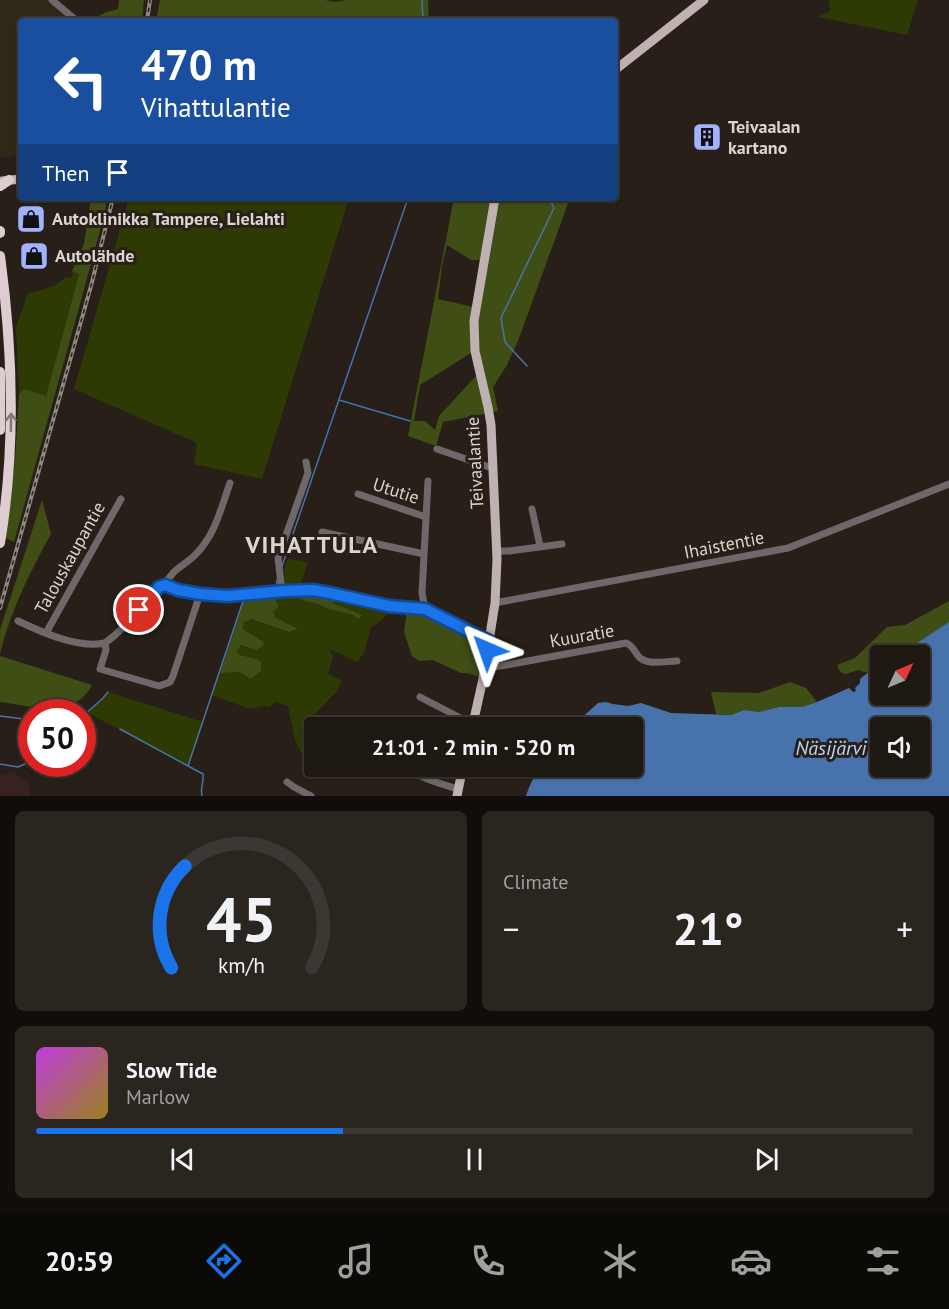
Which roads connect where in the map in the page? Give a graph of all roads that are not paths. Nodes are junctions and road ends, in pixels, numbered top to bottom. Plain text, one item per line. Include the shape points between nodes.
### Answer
1 (52, 0) edge
2 (704, 0) edge
3 (73, 18) edge
4 (618, 68) edge
5 (18, 175) edge
6 (18, 179) edge
7 (2, 181) edge
8 (494, 201) edge
9 (0, 256) edge
10 (0, 372) edge
11 (0, 430) edge
12 (437, 449) dead end
13 (306, 462) dead end
14 (492, 468) junction
15 (428, 481) dead end
16 (230, 483) dead end
17 (949, 484) edge
18 (358, 494) dead end
19 (121, 499) dead end
20 (532, 509) dead end
21 (426, 517) junction
22 (322, 532) dead end
23 (0, 543) edge
24 (562, 544) dead end
25 (540, 546) junction
26 (497, 551) junction
27 (424, 554) junction
28 (165, 585) junction
29 (282, 591) junction
30 (200, 594) junction
31 (495, 603) junction
32 (425, 609) junction
33 (18, 621) dead end
34 (46, 633) junction
35 (489, 641) junction
36 (105, 642) junction
37 (677, 661) dead end
38 (484, 669) junction
39 (420, 697) dead end
40 (456, 717) edge
41 (474, 717) edge
42 (420, 777) edge
43 (461, 777) edge
44 (287, 782) dead end
45 (458, 792) edge
46 (311, 796) edge

1 - 3 street
2 - 4 main road
5 - 7 main road
6 - 7 main road
8 - 14 main road, Teivaalantie via 474,321 477,364 490,419
23 -> 9 highway via 11,415 9,342
10 - 11 highway
12 - 14 street
13 - 29 street via 308,473 278,558
14 - 26 main road, Teivaalantie
15 - 21 street
16 - 28 street via 206,542 173,572
17 - 31 street, Ihaistentie via 788,548
18 - 21 street, Ututie
19 - 34 street, Talouskaupantie
20 - 25 street
21 - 27 street
22 - 27 street
24 - 25 street
25 - 26 street
26 - 31 main road, Teivaalantie
27 - 32 street
28 - 30 street
28 - 36 street via 117,635
29 - 30 street
29 - 32 street via 313,590 389,606
30 - 36 street via 170,682 159,686 100,669
31 - 35 main road, Teivaalantie
32 - 35 street
33 - 34 street
34 - 36 street via 76,642
35 - 38 main road, Teivaalantie
37 - 38 street, Kuuratie via 646,662 626,643
38 - 41 main road, Teivaalantie
39 - 40 street
42 - 45 street
43 - 45 main road
44 - 46 street

